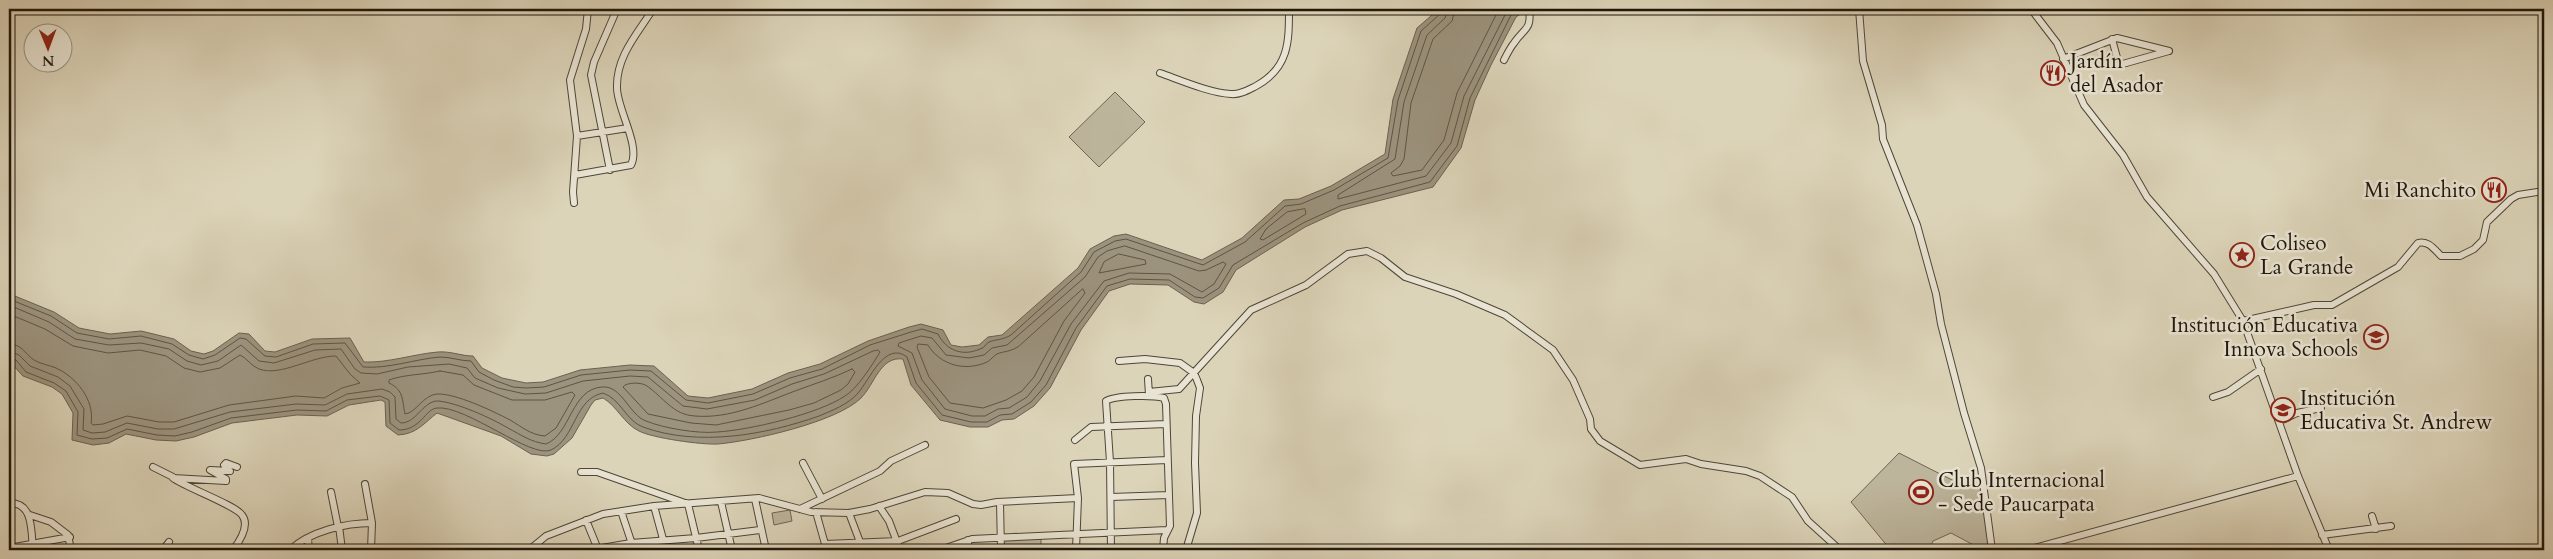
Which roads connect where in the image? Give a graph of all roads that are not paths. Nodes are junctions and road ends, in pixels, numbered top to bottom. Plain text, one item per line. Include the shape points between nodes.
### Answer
1 (588, 9) edge
2 (617, 9) edge
3 (653, 9) edge
4 (1289, 9) edge
5 (1529, 9) edge
6 (1859, 9) edge
7 (2031, 9) edge
8 (2112, 39) junction
9 (2063, 59) junction
10 (1504, 60) dead end
11 (1160, 73) dead end
12 (628, 128) junction
13 (602, 132) junction
14 (576, 136) junction
15 (610, 170) junction
16 (575, 175) junction
17 (2544, 191) edge
18 (574, 203) dead end
19 (2243, 321) junction
20 (1120, 361) dead end
21 (2261, 369) junction
22 (1194, 373) junction
23 (1148, 379) dead end
24 (1149, 394) junction
25 (2213, 397) dead end
26 (2321, 408) dead end
27 (2280, 421) junction
28 (1166, 424) junction
29 (1108, 426) junction
30 (1074, 440) dead end
31 (925, 444) dead end
32 (1167, 460) junction
33 (1110, 462) junction
34 (803, 463) dead end
35 (153, 467) dead end
36 (236, 467) dead end
37 (581, 472) dead end
38 (2298, 476) junction
39 (174, 477) junction
40 (365, 484) dead end
41 (331, 492) dead end
42 (1170, 495) junction
43 (1111, 497) junction
44 (1078, 498) junction
45 (755, 499) junction
46 (822, 499) junction
47 (721, 502) junction
48 (1000, 502) junction
49 (9, 503) edge
50 (688, 504) junction
51 (654, 506) junction
52 (879, 506) junction
53 (799, 509) junction
54 (621, 511) junction
55 (816, 512) junction
56 (849, 513) junction
57 (30, 516) junction
58 (2372, 516) dead end
59 (956, 519) dead end
60 (586, 520) junction
61 (372, 523) junction
62 (338, 526) junction
63 (2391, 526) dead end
64 (2376, 529) junction
65 (760, 530) junction
66 (1167, 530) junction
67 (1111, 533) junction
68 (1076, 534) junction
69 (729, 535) junction
70 (2322, 535) junction
71 (70, 537) junction
72 (696, 538) junction
73 (1001, 538) junction
74 (308, 539) junction
75 (968, 540) junction
76 (664, 541) junction
77 (898, 541) junction
78 (169, 542) dead end
79 (631, 542) junction
80 (861, 543) junction
81 (826, 544) junction
82 (33, 547) edge
83 (597, 547) junction
84 (9, 548) edge
85 (71, 550) edge
86 (163, 550) edge
87 (233, 550) edge
88 (290, 550) edge
89 (309, 550) edge
90 (342, 550) edge
91 (370, 550) edge
92 (529, 550) edge
93 (590, 550) edge
94 (634, 550) edge
95 (666, 550) edge
96 (699, 550) edge
97 (732, 550) edge
98 (766, 550) edge
99 (821, 550) edge
100 (863, 550) edge
101 (900, 550) edge
102 (940, 550) edge
103 (968, 550) edge
104 (1001, 550) edge
105 (1076, 550) edge
106 (1111, 550) edge
107 (1164, 550) edge
108 (1186, 550) edge
109 (1840, 550) edge
110 (1992, 550) edge
111 (2027, 550) edge
112 (2328, 550) edge

1 - 14 street via 586,29 570,80
2 - 13 street via 591,75
3 - 12 street via 631,40 618,78 617,89
4 - 11 street via 1290,40 1285,55 1264,81 1244,92 1231,94
5 - 10 street via 1530,22
6 - 110 street via 1863,61 1882,125 1883,139 1917,224 1981,468
7 - 9 street via 2057,43
8 - 8 street via 2119,65 2169,51 2120,38
8 - 9 street
9 - 19 street via 2084,104 2123,155 2147,197 2214,274
12 - 13 street
12 - 15 street via 634,160 631,165
13 - 14 street
13 - 15 street
14 - 16 street
15 - 16 street
16 - 18 street
17 - 19 street via 2518,195 2511,200 2487,222 2483,240 2460,256 2441,256 2430,244 2418,243 2398,268 2332,305 2314,305
19 - 21 street
20 - 22 street via 1164,360 1186,366
21 - 25 street via 2228,392
21 - 27 street
22 - 24 street via 1179,389
22 - 108 street via 1200,388 1195,463 1198,512
22 - 109 street via 1251,310 1306,285 1348,254 1366,250 1382,258 1405,277 1488,307 1520,324 1553,350 1567,369 1590,419 1591,429 1600,441 1640,464 1686,459 1760,476 1792,498 1808,521
23 - 24 street
24 - 28 street via 1164,398
24 - 29 street via 1106,401
26 - 27 street
27 - 38 street
28 - 29 street
28 - 32 street
29 - 30 street via 1091,427
29 - 33 street
31 - 46 street
32 - 33 street
32 - 42 street
33 - 43 street
33 - 44 street via 1074,464
34 - 46 street
35 - 39 street
36 - 39 street via 226,463 224,465 230,471 210,470 226,481
37 - 50 street via 597,472
38 - 70 street
38 - 111 street
39 - 87 street via 242,514 244,525
40 - 61 street
41 - 62 street
42 - 43 street
42 - 66 street via 1170,526
43 - 67 street
44 - 48 street
44 - 68 street
45 - 47 street
45 - 53 street
45 - 65 street
46 - 53 street
47 - 50 street
47 - 69 street
48 - 52 street via 973,504 948,493 925,492
48 - 73 street
49 - 57 street via 23,508
50 - 51 street
50 - 72 street
51 - 54 street
51 - 76 street
52 - 56 street
52 - 77 street via 890,521
53 - 55 street
54 - 60 street
54 - 79 street
55 - 56 street
55 - 81 street
56 - 80 street
57 - 71 street via 51,522
57 - 82 street
58 - 64 street
59 - 77 street
60 - 83 street
60 - 92 street via 546,536
61 - 62 street
61 - 91 street
62 - 74 street
62 - 90 street
63 - 64 street
64 - 70 street
65 - 69 street
65 - 98 street via 764,532
66 - 67 street
66 - 107 street
67 - 68 street
67 - 106 street
68 - 73 street
68 - 105 street
69 - 72 street
69 - 97 street
70 - 112 street
71 - 82 street
71 - 85 street
72 - 76 street
72 - 96 street
73 - 75 street
73 - 104 street
74 - 88 street
74 - 89 street
75 - 102 street
75 - 103 street
76 - 79 street
76 - 95 street
77 - 80 street
77 - 101 street
78 - 86 street
79 - 83 street
79 - 94 street
80 - 81 street
80 - 100 street
81 - 99 street
82 - 84 street
83 - 93 street

